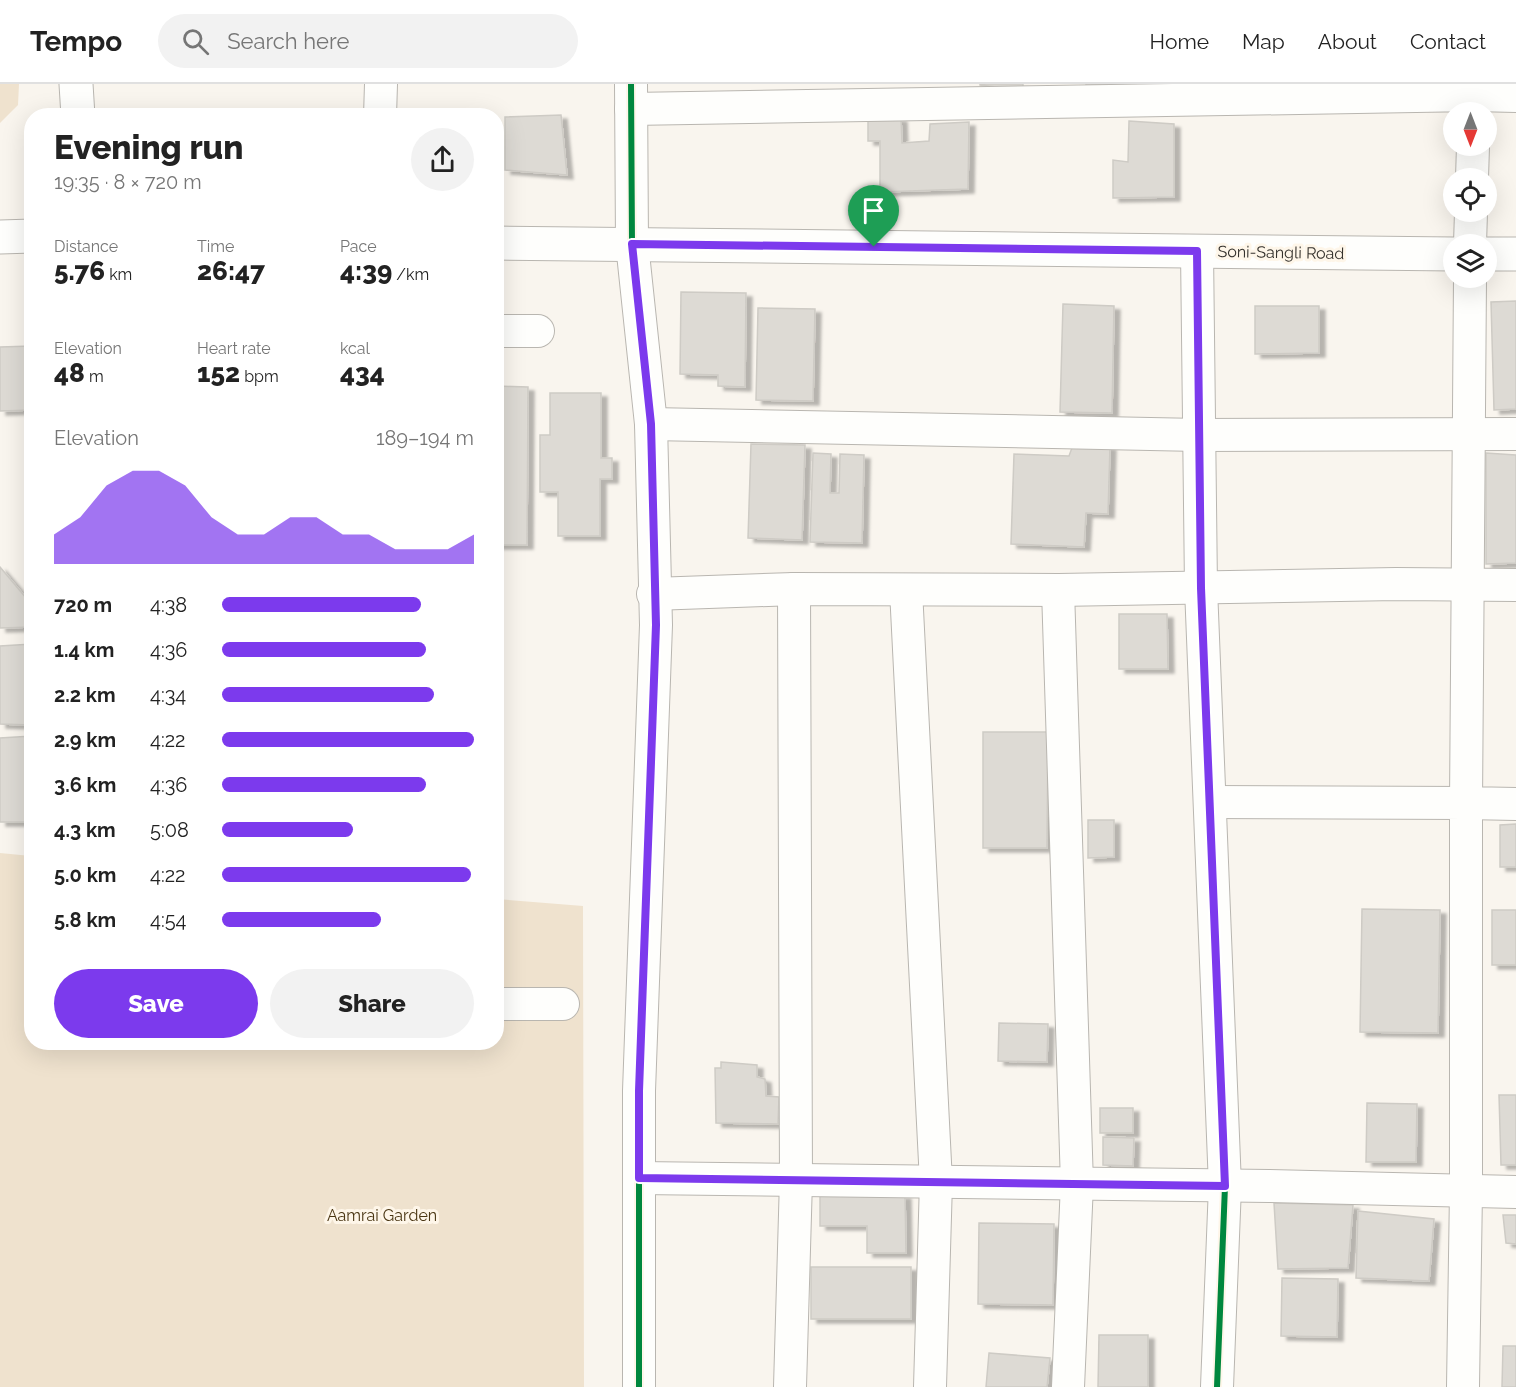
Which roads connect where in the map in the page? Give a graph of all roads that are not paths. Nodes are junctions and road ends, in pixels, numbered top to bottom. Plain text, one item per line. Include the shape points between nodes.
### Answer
1 (76, 84) edge
2 (381, 84) edge
3 (1516, 96) edge
4 (631, 97) edge
5 (1474, 97) edge
6 (78, 108) edge
7 (380, 108) edge
8 (24, 236) edge
9 (0, 237) edge
10 (504, 243) edge
11 (632, 244) junction
12 (1197, 251) junction
13 (1443, 254) edge
14 (1497, 254) edge
15 (1516, 254) edge
16 (1470, 288) edge
17 (504, 331) edge
18 (538, 331) dead end
19 (651, 424) junction
20 (1469, 434) junction
21 (1516, 434) edge
22 (1199, 435) junction
23 (1467, 585) junction
24 (1516, 585) edge
25 (1201, 588) junction
26 (794, 589) junction
27 (906, 590) junction
28 (1058, 590) junction
29 (653, 594) junction
30 (1210, 802) junction
31 (1466, 803) junction
32 (1516, 804) edge
33 (504, 1004) edge
34 (563, 1004) dead end
35 (639, 1178) junction
36 (796, 1180) junction
37 (936, 1182) junction
38 (1077, 1184) junction
39 (1225, 1186) junction
40 (1466, 1191) junction
41 (1516, 1192) edge
42 (639, 1387) edge
43 (790, 1387) edge
44 (930, 1387) edge
45 (1068, 1387) edge
46 (1217, 1387) edge
47 (1463, 1387) edge

1 - 6 main road
2 - 7 street
3 - 5 street
4 - 5 street
4 - 11 street
8 - 9 main road
10 - 11 main road, Soni-Sangli Road
11 - 12 main road, Soni-Sangli Road
11 - 19 street
12 - 13 main road, Soni-Sangli Road
12 - 22 street
14 - 15 main road
16 - 20 street
17 - 18 street
19 - 22 street
19 - 29 street
20 - 21 street
20 - 22 street
20 - 23 street
22 - 25 street
23 - 24 street
23 - 25 street
23 - 31 street
25 - 28 street
25 - 30 street
26 - 27 street
26 - 29 street
26 - 36 street
27 - 28 street
27 - 37 street
28 - 38 street
29 - 35 street via 656,625
30 - 31 street
30 - 39 street
31 - 32 street
31 - 40 street
33 - 34 street
35 - 36 street
35 - 42 street
36 - 37 street
36 - 43 street
37 - 38 street
37 - 44 street
38 - 39 street
38 - 45 street
39 - 40 street
39 - 46 street
40 - 41 street
40 - 47 street

